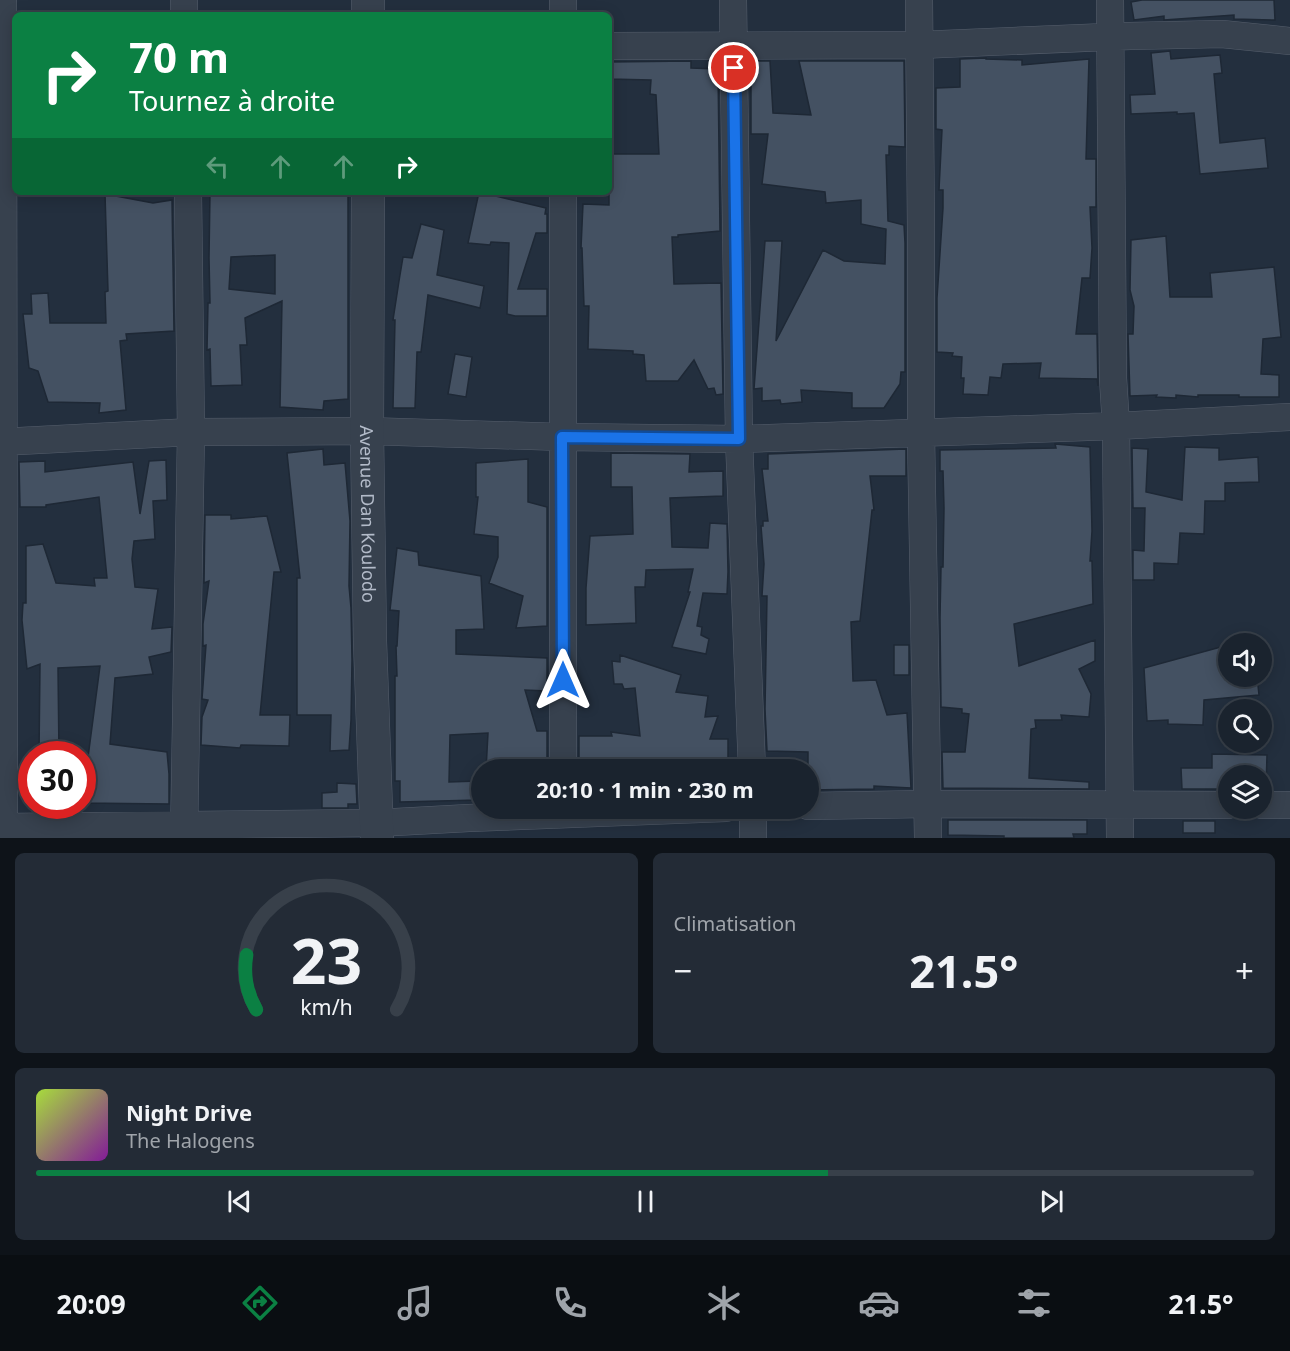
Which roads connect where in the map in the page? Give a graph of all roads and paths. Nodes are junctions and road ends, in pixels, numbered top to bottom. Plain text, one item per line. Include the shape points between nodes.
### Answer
1 (3, 0) edge
2 (733, 0) edge
3 (919, 0) edge
4 (1110, 0) edge
5 (1110, 37) junction
6 (1290, 41) edge
7 (733, 45) junction
8 (919, 45) junction
9 (612, 46) edge
10 (6, 51) edge
11 (188, 195) edge
12 (368, 195) edge
13 (563, 195) edge
14 (1290, 417) edge
15 (1116, 426) junction
16 (367, 431) junction
17 (191, 432) junction
18 (921, 434) junction
19 (562, 437) junction
20 (739, 439) junction
21 (2, 442) edge
22 (563, 759) edge
23 (752, 759) edge
24 (927, 804) junction
25 (1218, 805) edge
26 (1272, 805) edge
27 (1290, 805) edge
28 (819, 806) edge
29 (1120, 806) junction
30 (471, 818) edge
31 (753, 819) edge
32 (3, 830) edge
33 (377, 830) edge
34 (184, 831) edge
35 (753, 838) edge
36 (928, 838) edge
37 (1120, 838) edge

1 - 10 street
2 - 7 street
3 - 8 street
4 - 5 street
5 - 6 street via 1222,34
5 - 8 street
5 - 15 street
7 - 8 street
7 - 9 street
7 - 20 street
8 - 18 street
10 - 21 street
11 - 17 street
12 - 16 street, Avenue Dan Koulodo
13 - 19 street
14 - 15 street
15 - 18 street
15 - 29 street
16 - 17 street
16 - 19 street
16 - 33 street, Avenue Dan Koulodo
17 - 21 street
17 - 34 street
18 - 20 street
18 - 24 street
19 - 20 street
19 - 22 street
20 - 23 street
21 - 32 street
24 - 28 street
24 - 29 street
24 - 36 street
25 - 29 street
26 - 27 street
29 - 37 street
30 - 33 street
31 - 35 street
32 - 34 street
33 - 34 street

